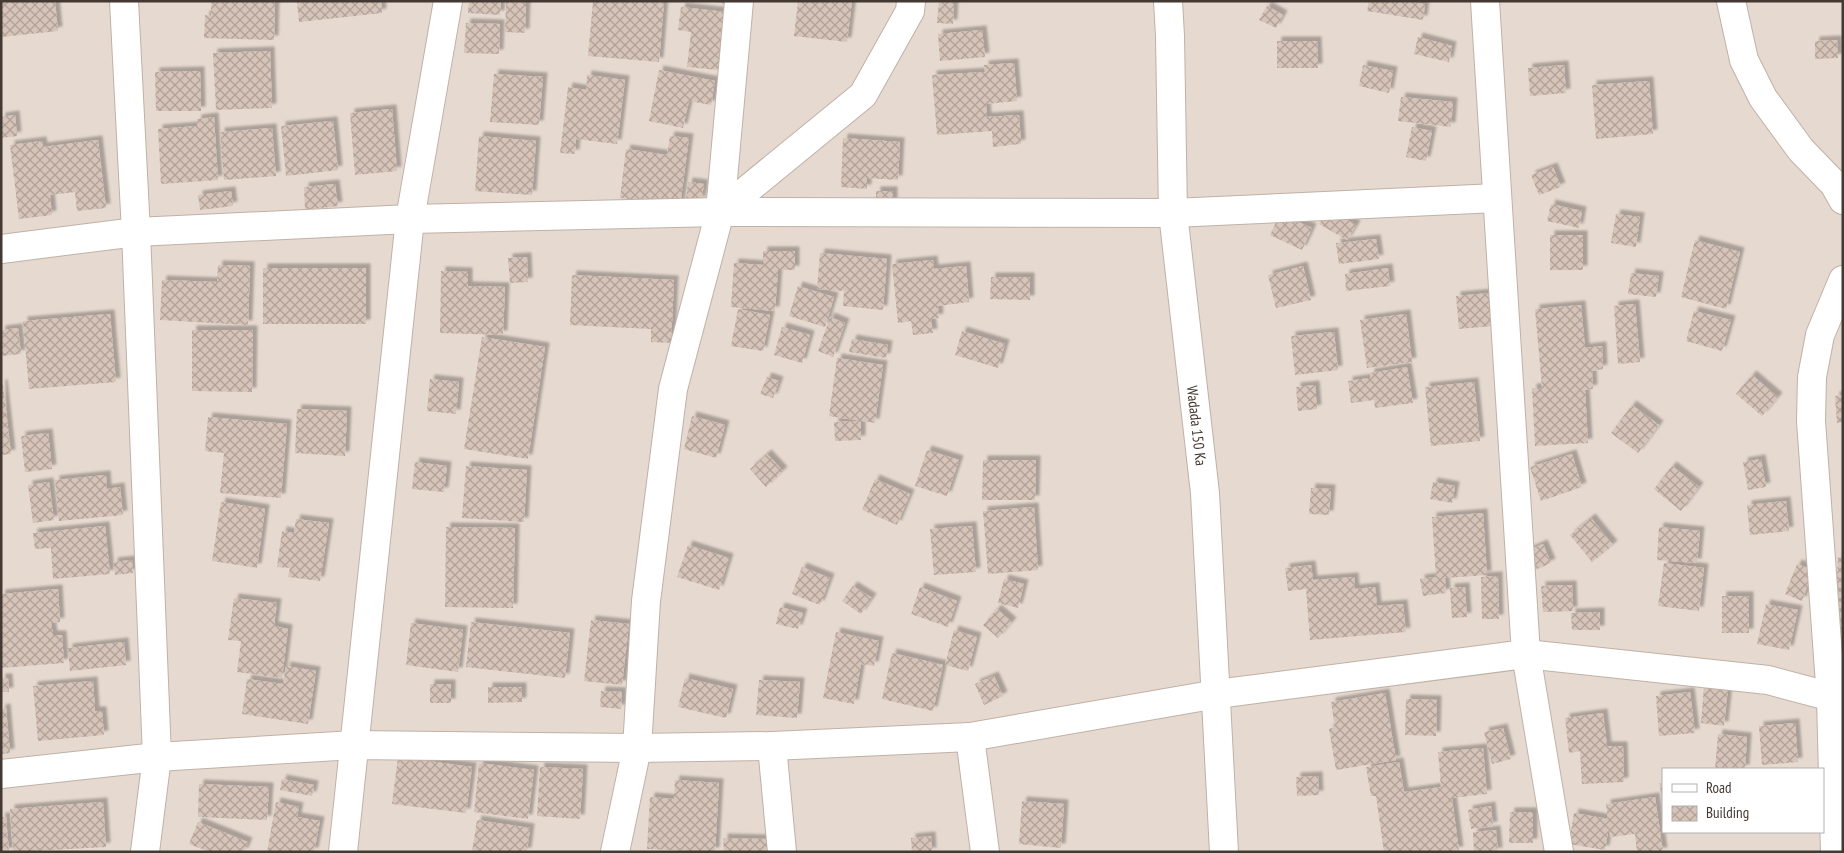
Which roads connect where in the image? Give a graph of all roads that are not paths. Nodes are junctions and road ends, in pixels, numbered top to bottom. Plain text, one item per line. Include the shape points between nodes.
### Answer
1 (124, 1) edge
2 (448, 1) edge
3 (739, 1) edge
4 (911, 1) edge
5 (1168, 1) edge
6 (1484, 1) edge
7 (1731, 1) edge
8 (1497, 198) junction
9 (1843, 200) edge
10 (720, 212) junction
11 (1173, 213) junction
12 (410, 219) junction
13 (136, 232) junction
14 (1, 249) edge
15 (1843, 280) edge
16 (1831, 336) edge
17 (1526, 654) junction
18 (1217, 694) junction
19 (1837, 699) edge
20 (970, 736) junction
21 (354, 745) junction
22 (772, 746) junction
23 (637, 748) junction
24 (157, 757) junction
25 (1, 774) edge
26 (145, 852) edge
27 (344, 852) edge
28 (615, 852) edge
29 (782, 852) edge
30 (985, 852) edge
31 (1224, 852) edge
32 (1559, 852) edge
33 (1835, 852) edge

1 - 13 street
2 - 12 street
3 - 10 street
4 - 10 street via 910,11 863,95
5 - 11 street, Wadada 150 Ka
6 - 8 street
7 - 9 street via 1744,60 1764,98 1801,150 1834,184
8 - 11 street
8 - 17 street
10 - 11 street
10 - 12 street
10 - 23 street via 674,388 646,601
11 - 18 street, Wadada 150 Ka via 1205,493
12 - 13 street
12 - 21 street
13 - 14 street
13 - 24 street
15 - 16 street
16 - 19 street via 1812,377 1811,421
17 - 18 street
17 - 19 street via 1768,680
17 - 32 street
18 - 20 street
18 - 31 street, Wadada 150 Ka
19 - 33 street
20 - 22 street
20 - 30 street
21 - 23 street
21 - 24 street
21 - 27 street
22 - 23 street
22 - 29 street
23 - 28 street
24 - 25 street
24 - 26 street

